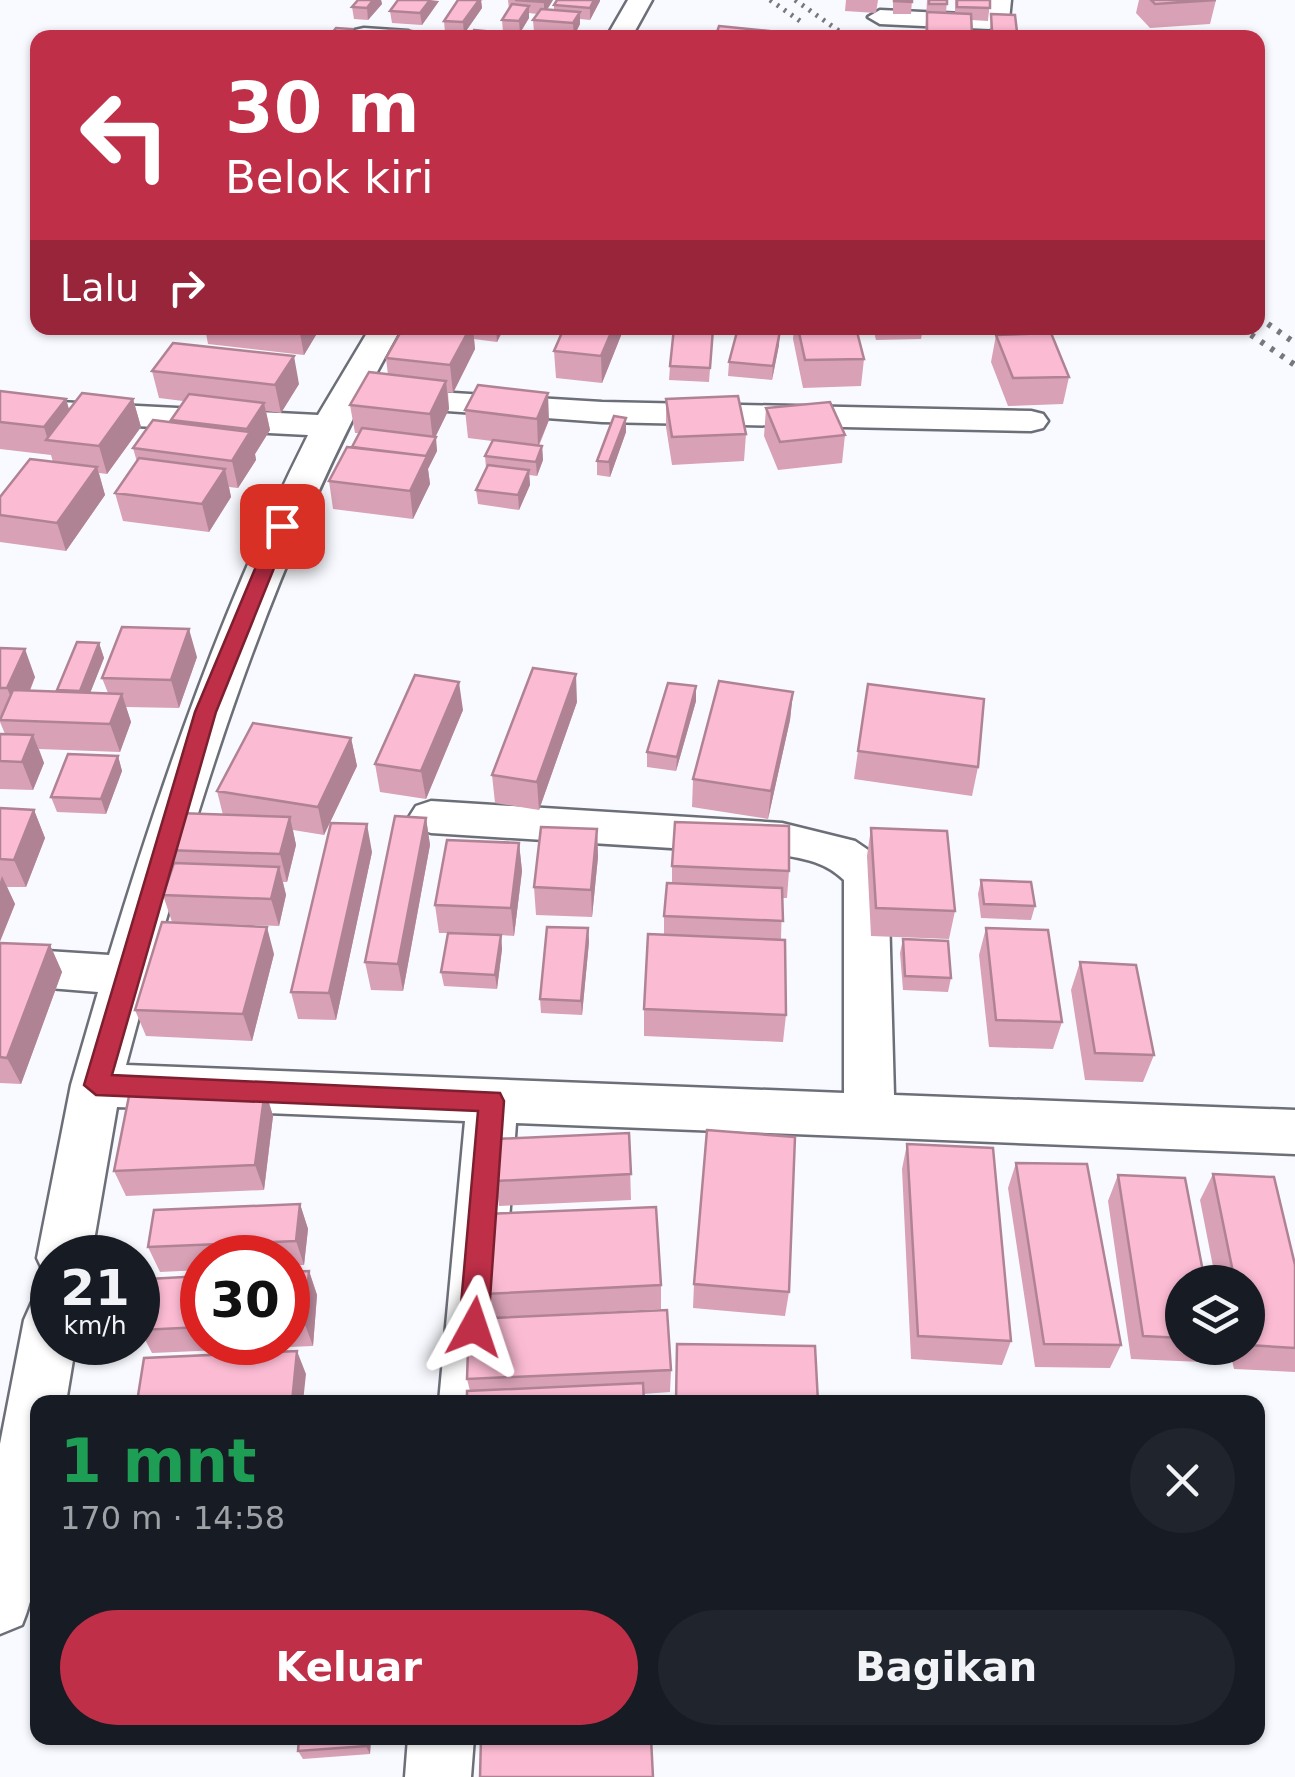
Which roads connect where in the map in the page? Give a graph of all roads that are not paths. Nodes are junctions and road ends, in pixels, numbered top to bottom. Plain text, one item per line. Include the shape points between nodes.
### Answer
1 (640, 0) edge
2 (999, 0) edge
3 (880, 16) dead end
4 (623, 30) edge
5 (381, 335) edge
6 (0, 409) edge
7 (334, 411) junction
8 (1030, 420) dead end
9 (431, 817) dead end
10 (0, 966) edge
11 (128, 975) junction
12 (96, 1085) junction
13 (492, 1101) junction
14 (869, 1116) junction
15 (1295, 1132) edge
16 (68, 1235) edge
17 (44, 1365) edge
18 (38, 1395) edge
19 (469, 1395) edge
20 (30, 1440) edge
21 (0, 1603) edge
22 (440, 1745) edge
23 (438, 1777) edge

1 - 4 street
2 - 3 street via 1002,16 988,22
5 - 7 street
6 - 7 street
7 - 8 street
7 - 11 street via 205,712
9 - 14 street via 782,839 856,860 866,876
10 - 11 street
11 - 12 street
12 - 13 street
12 - 16 street
13 - 14 street
13 - 19 street
14 - 15 street
17 - 18 street
20 - 21 street
22 - 23 street

